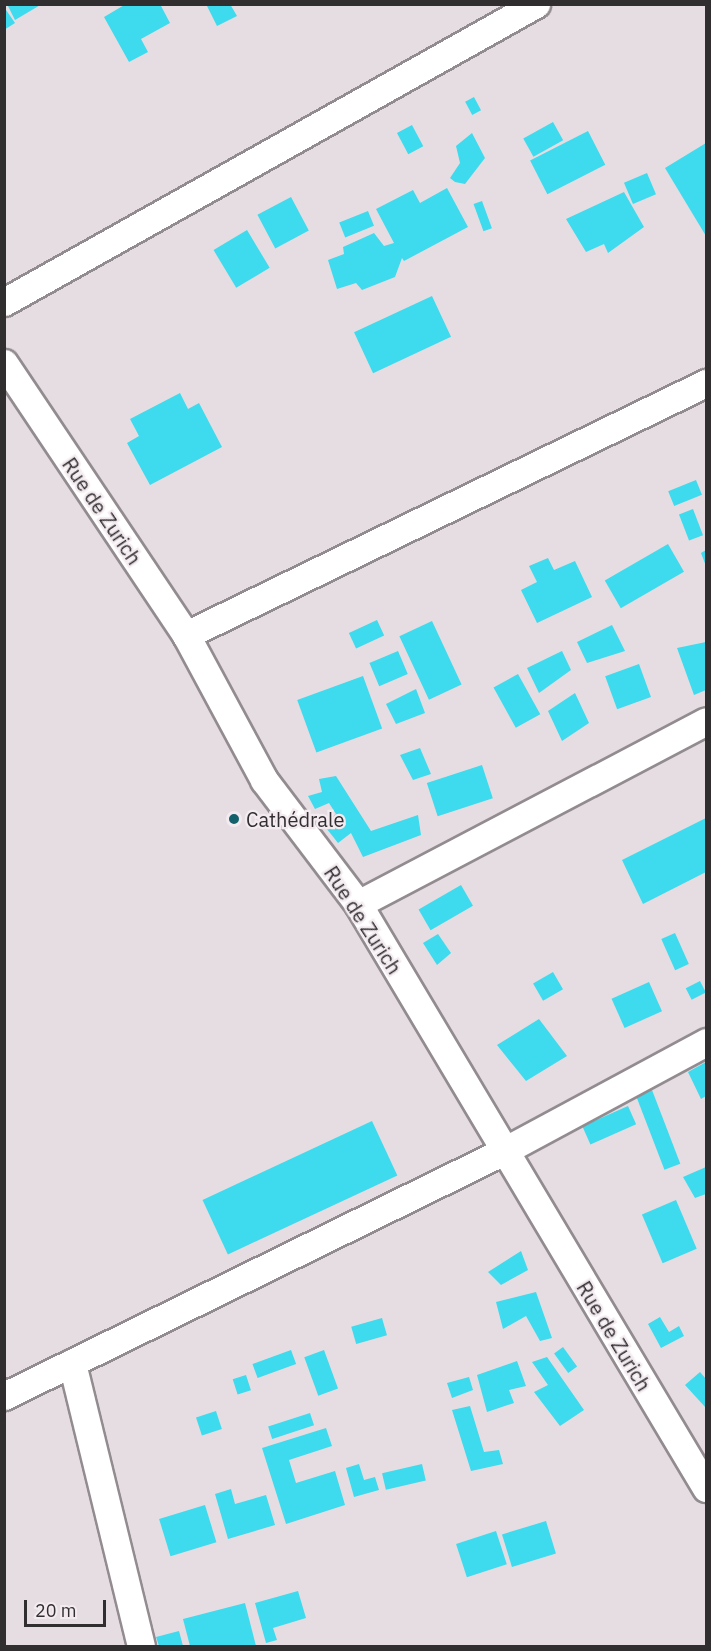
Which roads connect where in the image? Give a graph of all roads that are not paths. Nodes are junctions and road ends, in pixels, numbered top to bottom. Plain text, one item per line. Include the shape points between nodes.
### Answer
1 (536, 4) edge
2 (4, 302) edge
3 (4, 363) edge
4 (706, 383) edge
5 (186, 635) junction
6 (706, 721) edge
7 (358, 904) junction
8 (706, 1042) edge
9 (502, 1152) junction
10 (72, 1363) junction
11 (4, 1396) edge
12 (706, 1488) edge
13 (141, 1647) edge

1 - 2 street
3 - 5 street, Rue de Zurich
4 - 5 street
5 - 7 street, Rue de Zurich via 264,780
6 - 7 street
7 - 9 street, Rue de Zurich
8 - 9 street
9 - 10 street
9 - 12 street, Rue de Zurich
10 - 11 street
10 - 13 street

